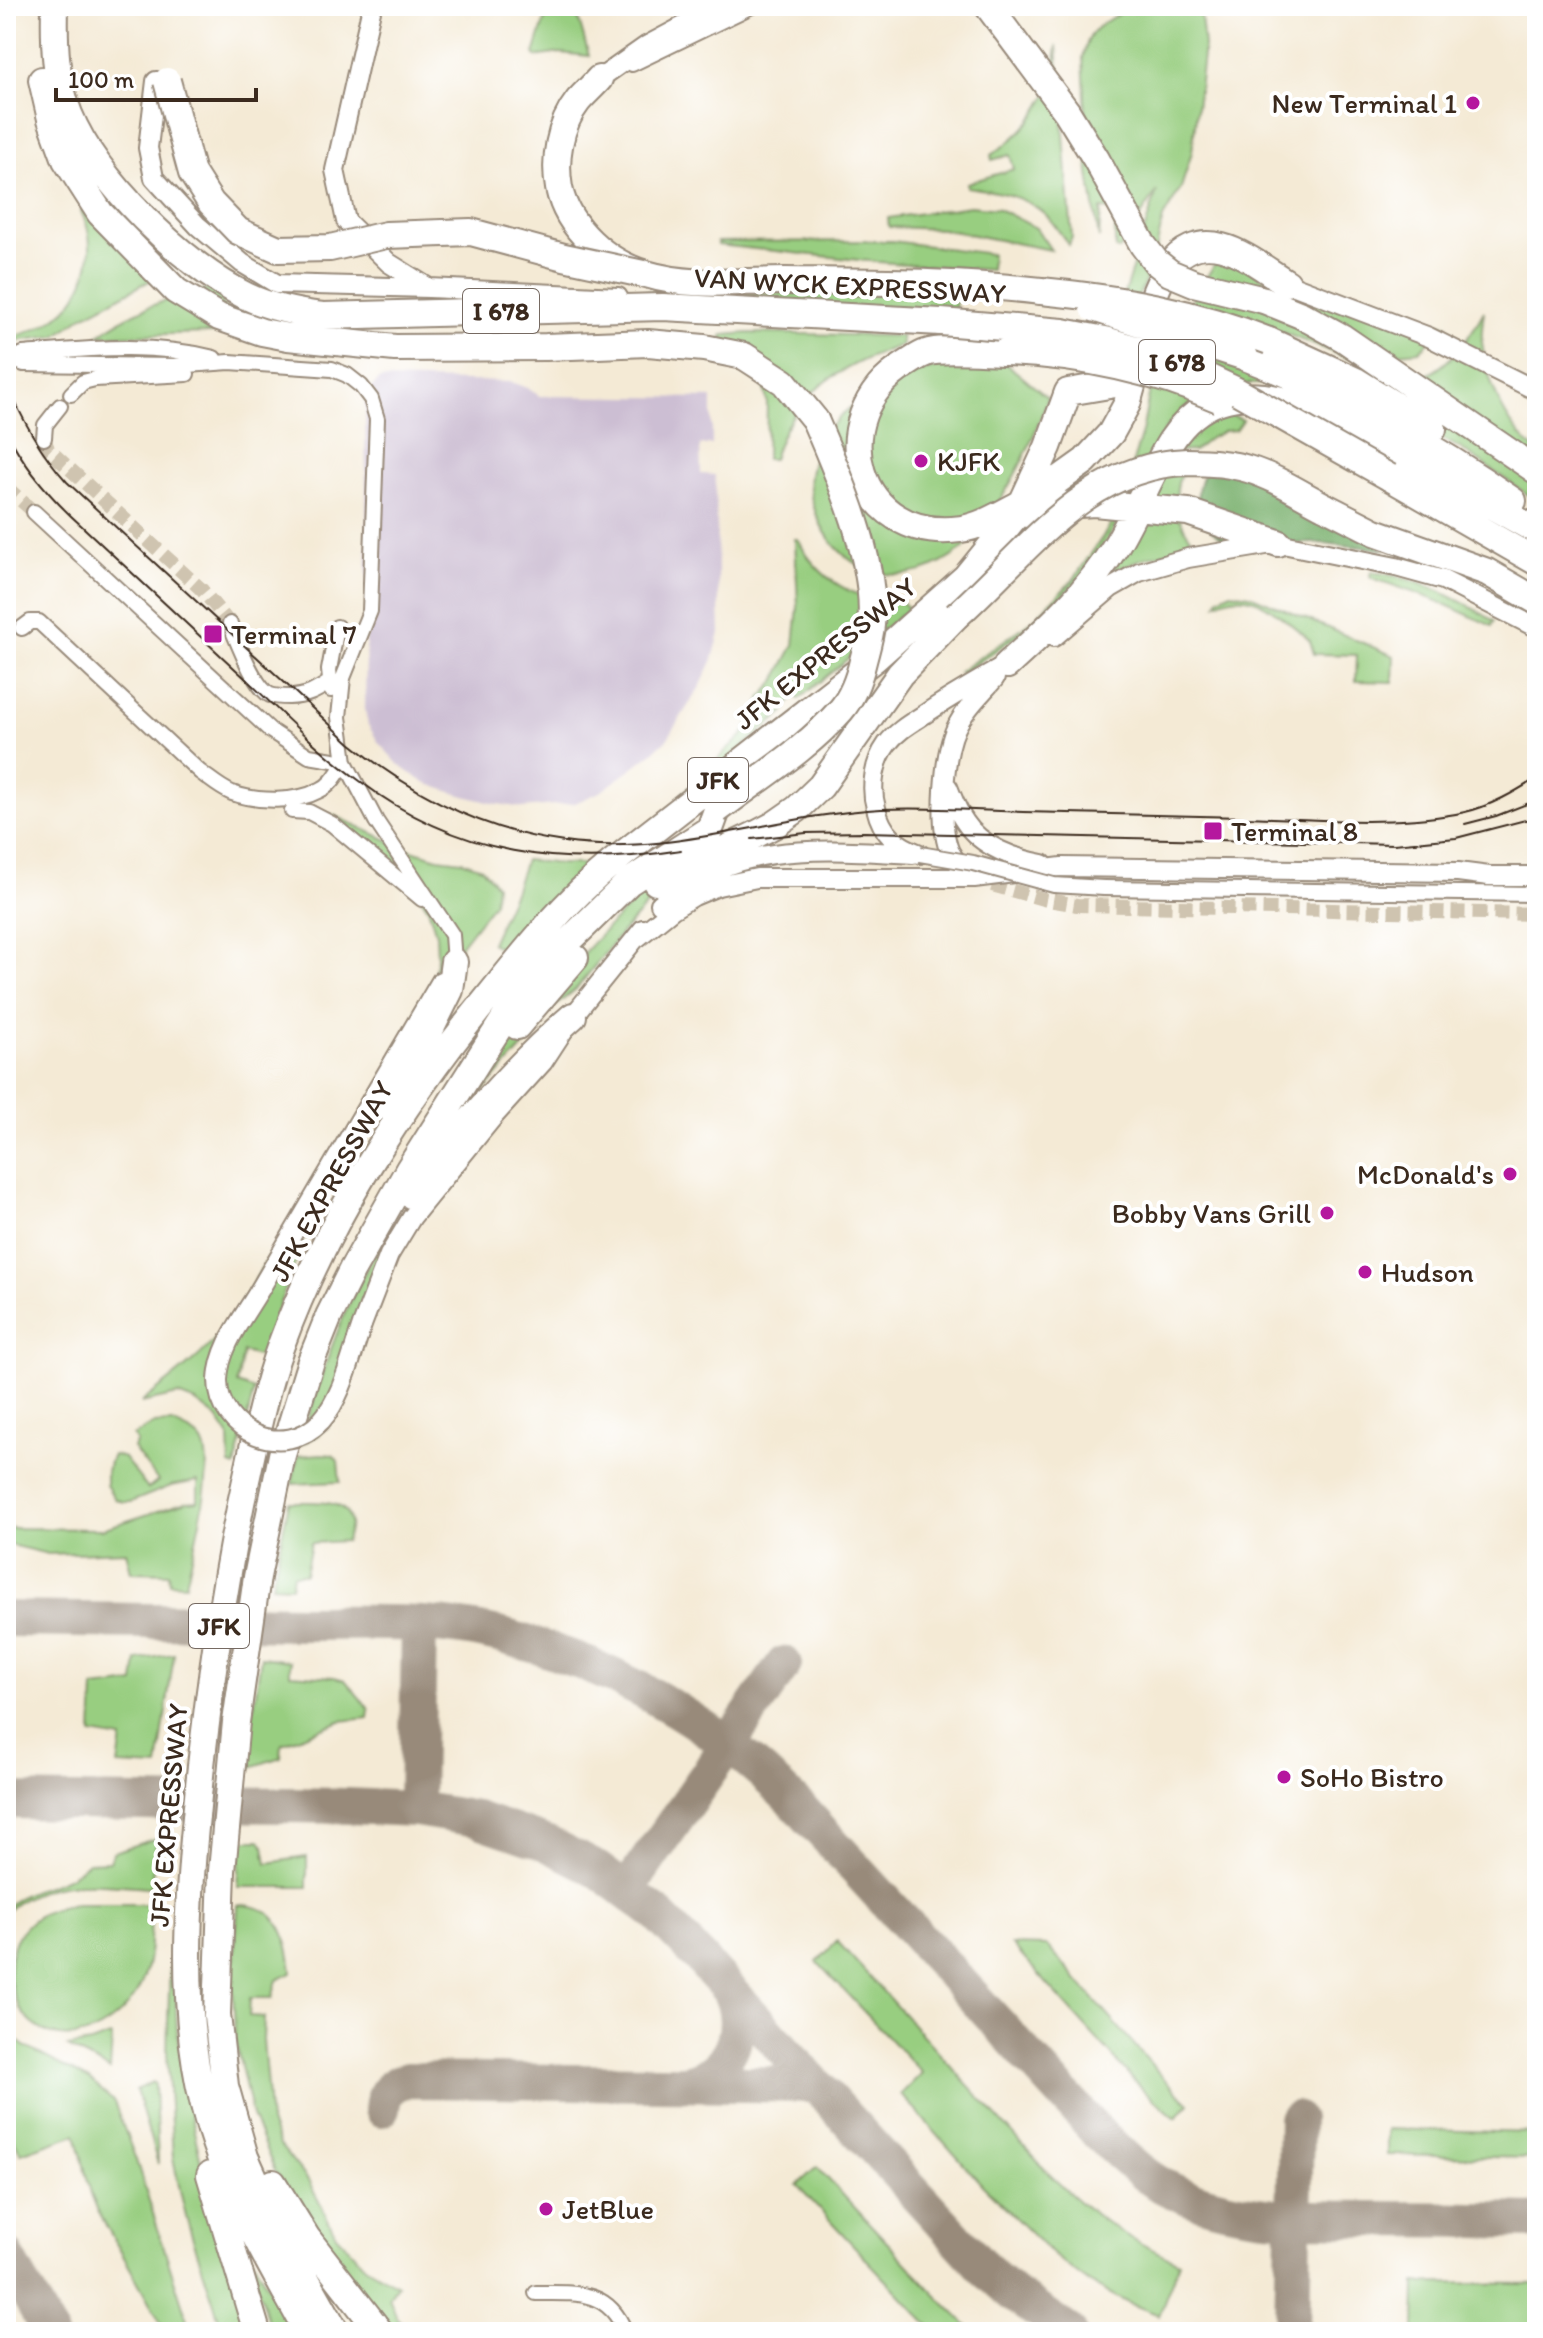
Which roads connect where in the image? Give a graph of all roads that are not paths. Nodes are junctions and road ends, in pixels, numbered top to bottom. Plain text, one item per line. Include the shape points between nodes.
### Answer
1 (37, 6) edge
2 (55, 6) edge
3 (70, 6) edge
4 (372, 6) edge
5 (721, 6) edge
6 (752, 6) edge
7 (988, 6) edge
8 (599, 79) junction
9 (161, 81) joint
10 (137, 209) junction
11 (643, 274) junction
12 (1287, 283) joint
13 (429, 288) junction
14 (1041, 291) junction
15 (930, 321) junction
16 (9, 358) edge
17 (230, 362) junction
18 (1133, 381) junction
19 (1537, 391) edge
20 (71, 394) dead end
21 (60, 406) dead end
22 (1310, 433) junction
23 (44, 438) dead end
24 (1537, 471) edge
25 (1500, 492) junction
26 (34, 512) tunnel mouth
27 (1019, 515) junction
28 (1537, 517) edge
29 (1537, 531) edge
30 (1278, 543) junction
31 (1537, 562) edge
32 (1537, 601) edge
33 (230, 624) tunnel mouth
34 (337, 627) dead end
35 (22, 628) dead end
36 (1537, 628) edge
37 (1007, 665) junction
38 (330, 682) junction
39 (339, 717) junction
40 (345, 762) junction
41 (946, 782) junction
42 (292, 811) dead end
43 (920, 854) junction
44 (1062, 867) junction
45 (973, 871) junction
46 (1537, 876) edge
47 (992, 885) tunnel mouth
48 (1537, 894) edge
49 (437, 912) junction
50 (637, 938) junction
51 (454, 962) junction
52 (573, 1016) junction
53 (409, 1169) junction
54 (354, 1193) junction
55 (352, 1270) junction
56 (218, 1964) junction
57 (198, 2080) junction
58 (536, 2293) dead end
59 (257, 2332) edge
60 (308, 2332) edge
61 (336, 2332) edge
62 (380, 2332) edge
63 (625, 2332) edge

1 - 53 highway, JFK EXPRESSWAY / JFK, bridge via 41,75 73,174 111,226 176,291 219,317 288,337 395,348 648,343 744,356 784,382 815,420 842,481 872,594 858,681 843,708 714,820 633,867 589,907 529,980
2 - 10 highway via 56,66 69,114 101,169
3 - 10 highway via 69,60 76,98 108,168
4 - 13 street via 335,170 346,221 389,263
5 - 8 street via 646,46
6 - 8 street
7 - 24 highway, bridge via 1067,112 1156,262 1194,283 1264,300 1333,332
8 - 11 highway via 576,103 562,132 555,167 562,203 584,235 611,259
9 - 11 highway, bridge via 192,173 211,203 238,231 278,249 330,248 386,235 471,232
9 - 13 street via 148,148 154,178 242,263 277,284
10 - 15 highway, VAN WYCK EXPRESSWAY / I 678 via 191,259 245,295 292,312 338,316 663,307
11 - 14 highway, VAN WYCK EXPRESSWAY / I 678 via 684,283 939,283
12 - 18 highway via 1223,247 1194,247 1180,253 1150,305
12 - 19 street via 1406,327
13 - 15 street via 873,308
14 - 25 highway, VAN WYCK EXPRESSWAY / I 678, bridge via 1245,357 1319,387 1395,426
14 - 25 highway, bridge via 1164,308 1269,341 1356,381 1413,416 1445,437
15 - 22 highway, VAN WYCK EXPRESSWAY / I 678, bridge via 1063,332 1148,352 1201,373
16 - 17 street via 24,364
17 - 20 street via 199,372 88,380
17 - 39 street via 332,369 347,375 371,399 377,419 370,611 343,678
18 - 27 highway via 1111,433
18 - 27 highway, JFK EXPRESSWAY / JFK via 1068,392
21 - 23 street via 45,425
22 - 27 highway, bridge via 1122,367 1028,353 927,352 886,380 872,398 858,436 858,456 878,503 894,517 938,531
22 - 31 highway, VAN WYCK EXPRESSWAY / I 678, bridge
25 - 28 highway, VAN WYCK EXPRESSWAY / I 678
26 - 40 street via 271,731 309,756
27 - 30 highway via 1049,506 1094,503 1188,512
27 - 54 highway, JFK EXPRESSWAY / JFK via 966,577 874,659 571,899 447,1049
29 - 37 highway via 1327,414 1280,399 1229,399 1195,415 1177,433 1096,575
30 - 36 street via 1443,580
30 - 37 street via 1139,572 1111,588 1053,638
32 - 53 highway, bridge via 1487,572 1375,532 1236,466 1180,462 1141,469 1104,484 1072,505 900,674 821,786 797,809 654,883 616,914 510,1034
33 - 38 street via 258,684 269,694 307,695
34 - 38 street
35 - 40 street via 39,622 179,753 234,793 284,800 321,790
37 - 41 street via 958,725 949,748
37 - 43 street via 905,727 888,742 876,768 874,804 880,822 900,845
38 - 39 street
39 - 40 street
40 - 49 street via 376,821
41 - 44 street via 965,822 980,837 1012,856
41 - 45 street via 950,851 958,864
42 - 49 street via 309,812 332,824
43 - 45 street, bridge
43 - 50 street via 761,855 707,872 685,885 658,907
44 - 45 street
44 - 46 street
45 - 47 street
45 - 48 street, bridge via 1077,887
45 - 50 street via 743,880 683,902
49 - 51 street via 452,935
50 - 52 street
51 - 52 street, bridge via 229,1342 220,1364 220,1395 242,1429 257,1436 288,1439 321,1420 339,1391 389,1255 412,1217 543,1062
51 - 54 highway via 450,990
52 - 55 highway via 483,1107
53 - 55 highway, JFK EXPRESSWAY / JFK
54 - 57 highway, JFK EXPRESSWAY / JFK via 308,1280 280,1348 224,1596 192,1884 189,1981
55 - 56 highway, JFK EXPRESSWAY / JFK via 302,1385 264,1542 230,1773
56 - 61 highway, JFK EXPRESSWAY / JFK via 221,2063 237,2134 264,2202
56 - 62 highway via 231,2059 261,2157 295,2222
57 - 59 highway via 209,2170
57 - 60 highway, JFK EXPRESSWAY / JFK via 237,2202
58 - 63 street via 595,2297 613,2311

